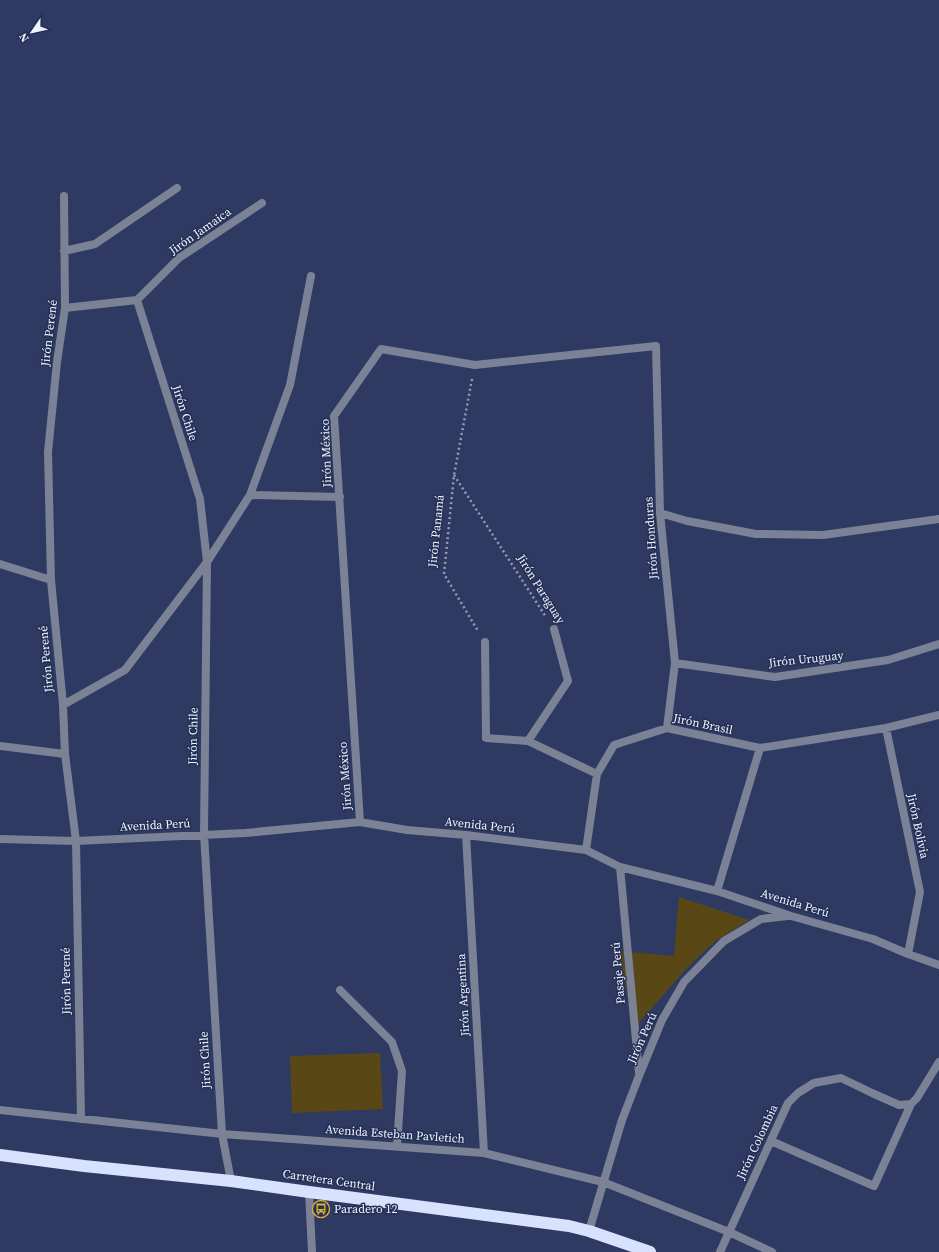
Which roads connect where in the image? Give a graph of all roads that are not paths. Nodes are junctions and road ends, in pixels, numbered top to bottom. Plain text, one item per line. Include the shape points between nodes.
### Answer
1 (177, 188) dead end
2 (64, 196) dead end
3 (262, 203) dead end
4 (64, 251) junction
5 (311, 276) dead end
6 (137, 300) junction
7 (66, 308) junction
8 (656, 346) joint
9 (250, 495) junction
10 (340, 497) junction
11 (660, 513) junction
12 (939, 519) edge
13 (207, 562) junction
14 (0, 564) edge
15 (51, 580) junction
16 (554, 629) road end
17 (485, 642) road end
18 (939, 644) edge
19 (675, 663) junction
20 (63, 705) junction
21 (939, 715) edge
22 (667, 728) junction
23 (886, 728) junction
24 (528, 741) junction
25 (0, 746) edge
26 (760, 748) junction
27 (65, 754) junction
28 (597, 774) junction
29 (360, 822) junction
30 (204, 834) junction
31 (466, 835) junction
32 (0, 839) edge
33 (76, 841) junction
34 (586, 850) junction
35 (620, 867) junction
36 (717, 891) junction
37 (791, 916) junction
38 (908, 954) junction
39 (939, 965) edge
40 (340, 990) dead end
41 (939, 1062) edge
42 (639, 1076) junction
43 (911, 1104) junction
44 (0, 1110) edge
45 (81, 1119) junction
46 (222, 1134) junction
47 (771, 1141) junction
48 (397, 1146) junction
49 (484, 1153) junction
50 (0, 1155) edge
51 (231, 1181) junction
52 (603, 1182) junction
53 (309, 1192) junction
54 (589, 1231) junction
55 (729, 1232) junction
56 (312, 1252) edge
57 (650, 1252) edge
58 (720, 1252) edge
59 (772, 1252) edge

1 - 4 street via 95,244
2 - 4 street, Jirón Perené
3 - 6 street, Jirón Jamaica via 179,258
4 - 7 street, Jirón Perené
5 - 9 street via 290,385
6 - 7 street
6 - 13 street, Jirón Chile via 200,499
7 - 15 street, Jirón Perené via 57,362 48,452
8 - 10 street, Jirón México via 475,365 381,349 334,416
8 - 11 street, Jirón Honduras
9 - 10 street
9 - 13 street
10 - 29 street, Jirón México
11 - 12 street via 687,521 756,534 824,535
11 - 19 street, Jirón Honduras
13 - 20 street via 125,670
13 - 30 street, Jirón Chile
14 - 15 street
15 - 20 street, Jirón Perené
16 - 24 street, Jirón Paraguay via 568,681
17 - 24 street via 486,738
18 - 19 street, Jirón Uruguay via 888,660 775,677
19 - 22 street, Jirón Honduras
20 - 27 street, Jirón Perené
21 - 23 street, Jirón Brasil
22 - 26 street, Jirón Brasil
22 - 28 street, Jirón Brasil via 614,745
23 - 26 street, Jirón Brasil
23 - 38 street, Jirón Bolivia via 920,892
24 - 28 street
25 - 27 street
26 - 36 street
27 - 33 street, Jirón Perené
28 - 34 street
29 - 30 street, Avenida Perú via 245,833
29 - 31 street, Avenida Perú via 407,830
30 - 33 street, Avenida Perú
30 - 46 street, Jirón Chile
31 - 34 street, Avenida Perú
31 - 49 street, Jirón Argentina
32 - 33 street, Avenida Perú
33 - 45 street, Jirón Perené
34 - 35 street, Avenida Perú
35 - 36 street, Avenida Perú
35 - 42 street, Pasaje Perú
36 - 37 street, Avenida Perú
37 - 38 street, Avenida Perú via 873,939
37 - 42 street, Jirón Perú via 761,919 724,941 707,957 684,982 662,1020
38 - 39 street, Avenida Perú
40 - 48 street via 392,1042 402,1071
41 - 43 street
42 - 52 street, Jirón Perú
43 - 47 street, Jirón Colombia via 899,1105 841,1078 814,1082 788,1104
43 - 47 street via 874,1186
44 - 45 street, Avenida Esteban Pavletich
45 - 46 street, Avenida Esteban Pavletich
46 - 48 street, Avenida Esteban Pavletich
46 - 51 street, Jirón Chile
47 - 55 street, Jirón Colombia
48 - 49 street, Avenida Esteban Pavletich
49 - 52 street, Avenida Esteban Pavletich
50 - 51 highway, Carretera Central
51 - 53 highway, Carretera Central
52 - 54 street, Jirón Perú
52 - 55 street, Avenida Esteban Pavletich
53 - 54 highway, Carretera Central via 561,1225
53 - 56 street
54 - 57 highway, Carretera Central
55 - 58 street, Jirón Colombia
55 - 59 street, Avenida Esteban Pavletich

